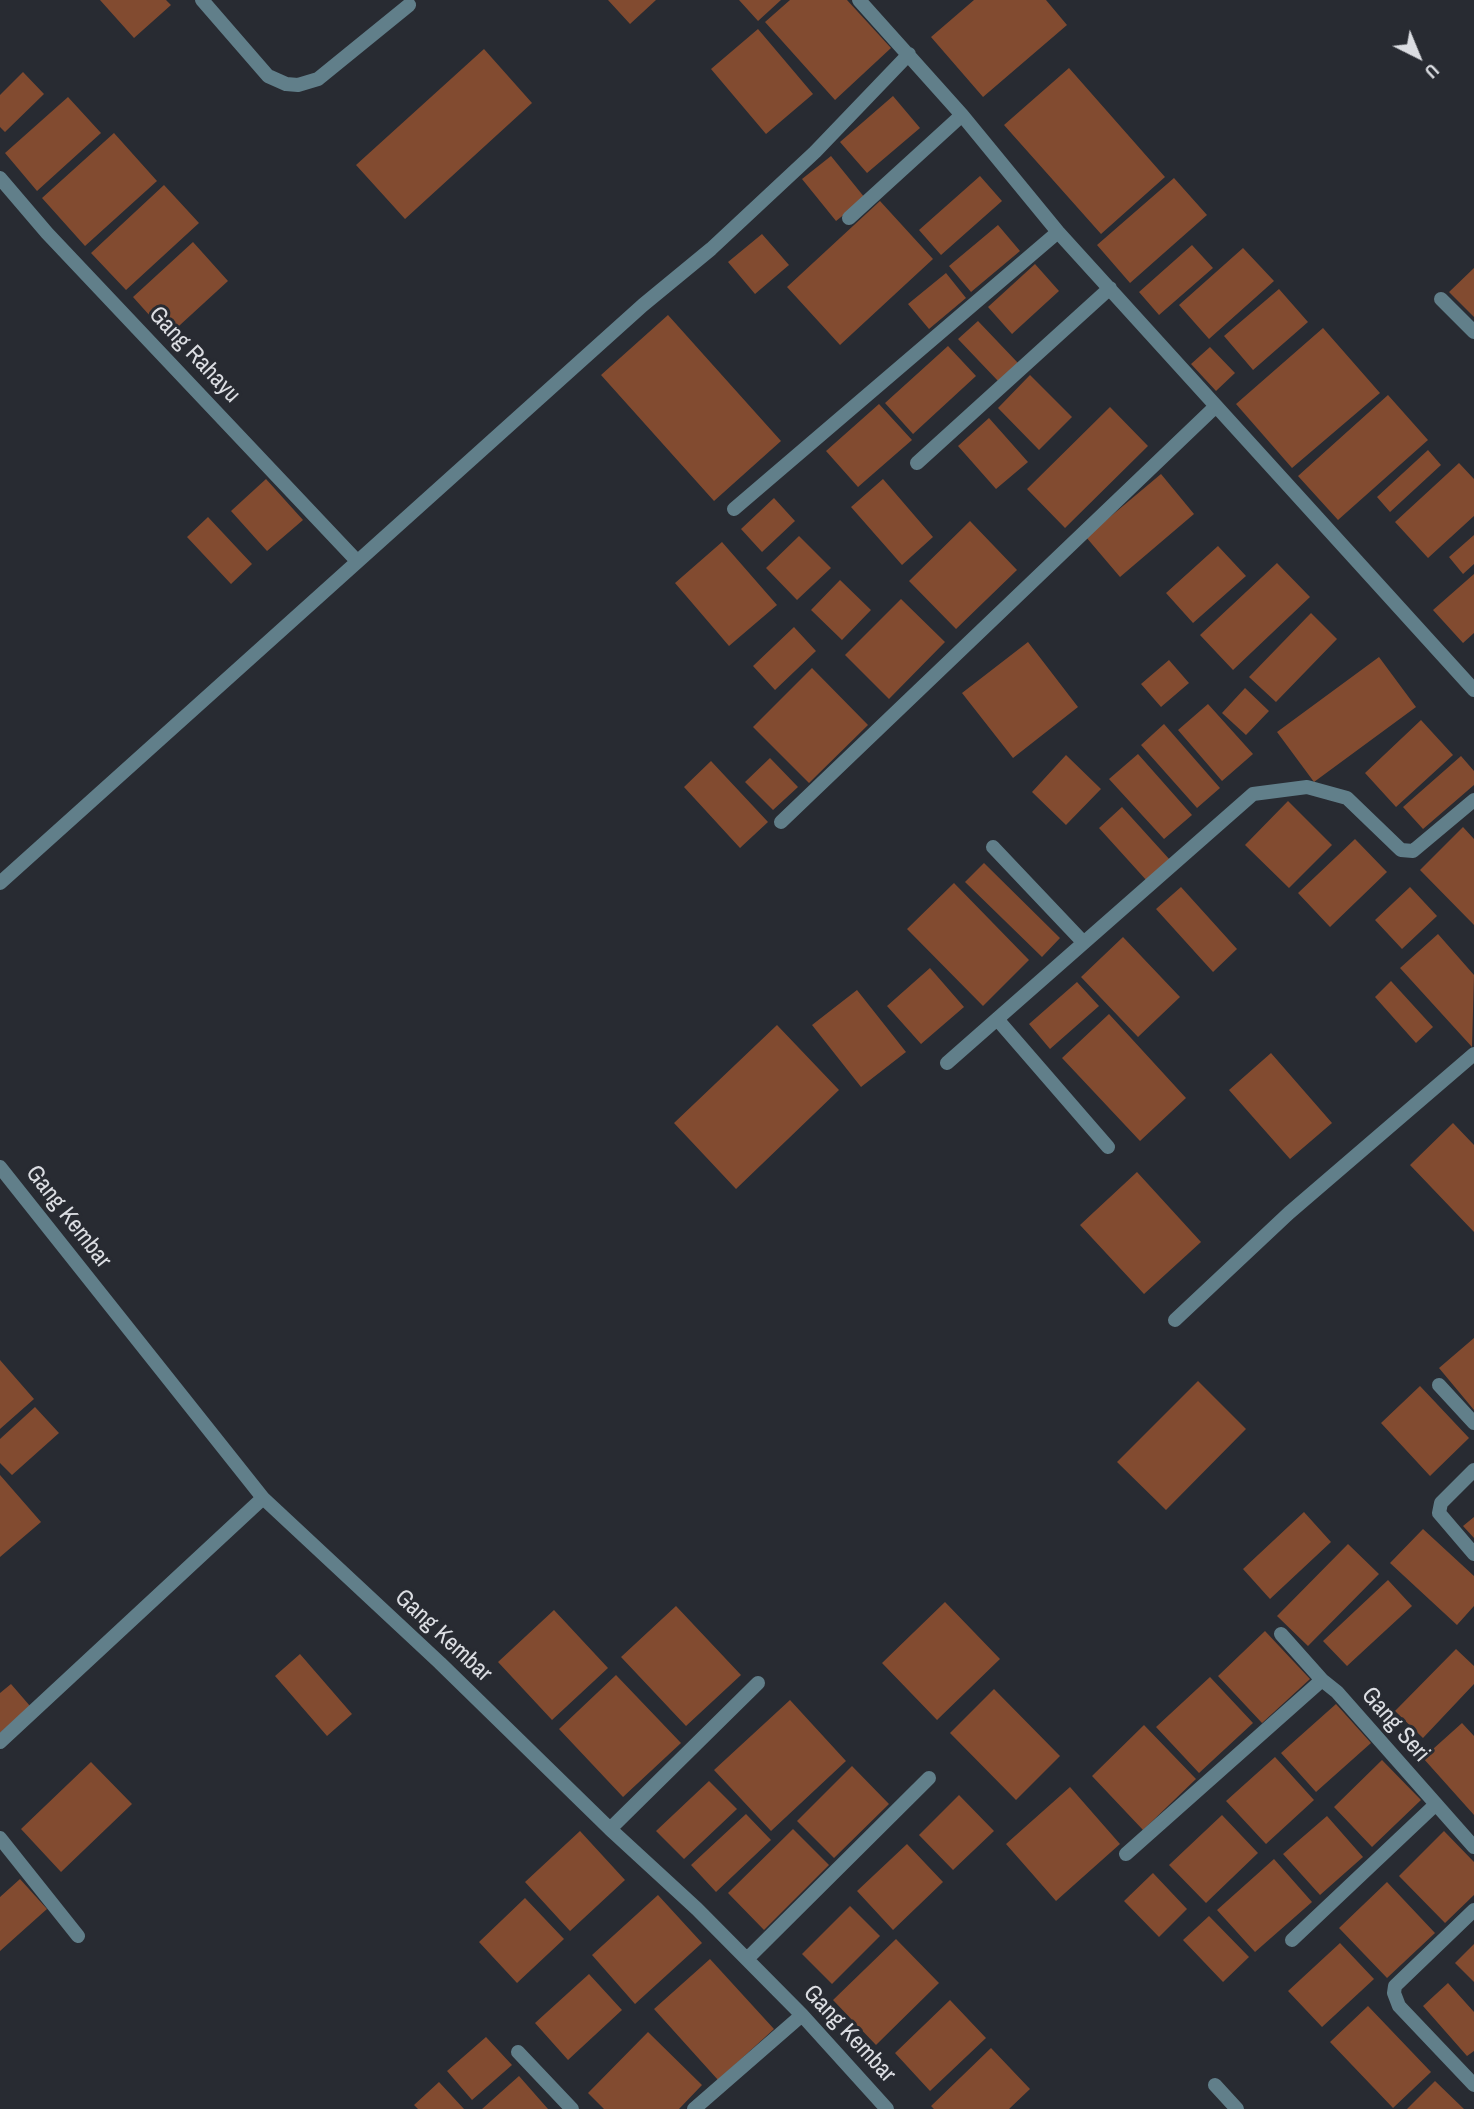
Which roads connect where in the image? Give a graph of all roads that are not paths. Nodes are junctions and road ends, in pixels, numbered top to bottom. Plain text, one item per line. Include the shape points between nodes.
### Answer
1 (202, 0) edge
2 (859, 0) edge
3 (409, 5) dead end
4 (909, 54) junction
5 (962, 115) junction
6 (0, 178) edge
7 (849, 218) dead end
8 (1058, 232) junction
9 (1110, 288) junction
10 (1441, 299) dead end
11 (1474, 332) edge
12 (1215, 407) junction
13 (917, 463) dead end
14 (734, 509) dead end
15 (357, 561) junction
16 (1474, 690) edge
17 (1474, 800) edge
18 (781, 822) dead end
19 (993, 847) dead end
20 (0, 883) edge
21 (1083, 942) junction
22 (997, 1019) junction
23 (1474, 1054) edge
24 (947, 1063) dead end
25 (1108, 1147) dead end
26 (0, 1167) edge
27 (1175, 1321) dead end
28 (1439, 1385) dead end
29 (1474, 1423) edge
30 (1474, 1470) edge
31 (262, 1498) junction
32 (1474, 1553) edge
33 (1281, 1634) dead end
34 (1322, 1680) junction
35 (758, 1684) dead end
36 (0, 1742) edge
37 (929, 1778) dead end
38 (1435, 1805) junction
39 (610, 1829) junction
40 (1, 1841) edge
41 (1474, 1847) edge
42 (1126, 1854) dead end
43 (1474, 1910) edge
44 (78, 1936) dead end
45 (1292, 1940) dead end
46 (747, 1959) junction
47 (802, 2015) junction
48 (518, 2052) dead end
49 (1216, 2085) dead end
50 (1474, 2085) edge
51 (572, 2109) edge
52 (694, 2109) edge
53 (887, 2109) edge
54 (1237, 2109) edge

1 - 3 street via 268,76 298,85 318,79
2 - 4 street
4 - 5 street
4 - 15 street via 815,152 711,249
5 - 7 street
5 - 8 street
6 - 15 street, Gang Rahayu
8 - 9 street
8 - 14 street
9 - 12 street
9 - 13 street
10 - 11 street
12 - 16 street
12 - 18 street
15 - 20 street
17 - 21 street via 1413,851 1401,850 1347,798 1307,786 1253,794
19 - 21 street
21 - 22 street
22 - 24 street
22 - 25 street
23 - 27 street via 1289,1213
26 - 31 street, Gang Kembar
28 - 29 street
30 - 32 street via 1441,1503 1439,1513
31 - 36 street
31 - 39 street, Gang Kembar
33 - 34 street, Gang Seri
34 - 38 street, Gang Seri
34 - 42 street
35 - 39 street
37 - 46 street
38 - 41 street, Gang Seri
38 - 45 street
39 - 46 street, Gang Kembar
40 - 44 street
43 - 50 street via 1395,1986 1394,1993 1399,2006
46 - 47 street, Gang Kembar
47 - 52 street
47 - 53 street, Gang Kembar
48 - 51 street
49 - 54 street

